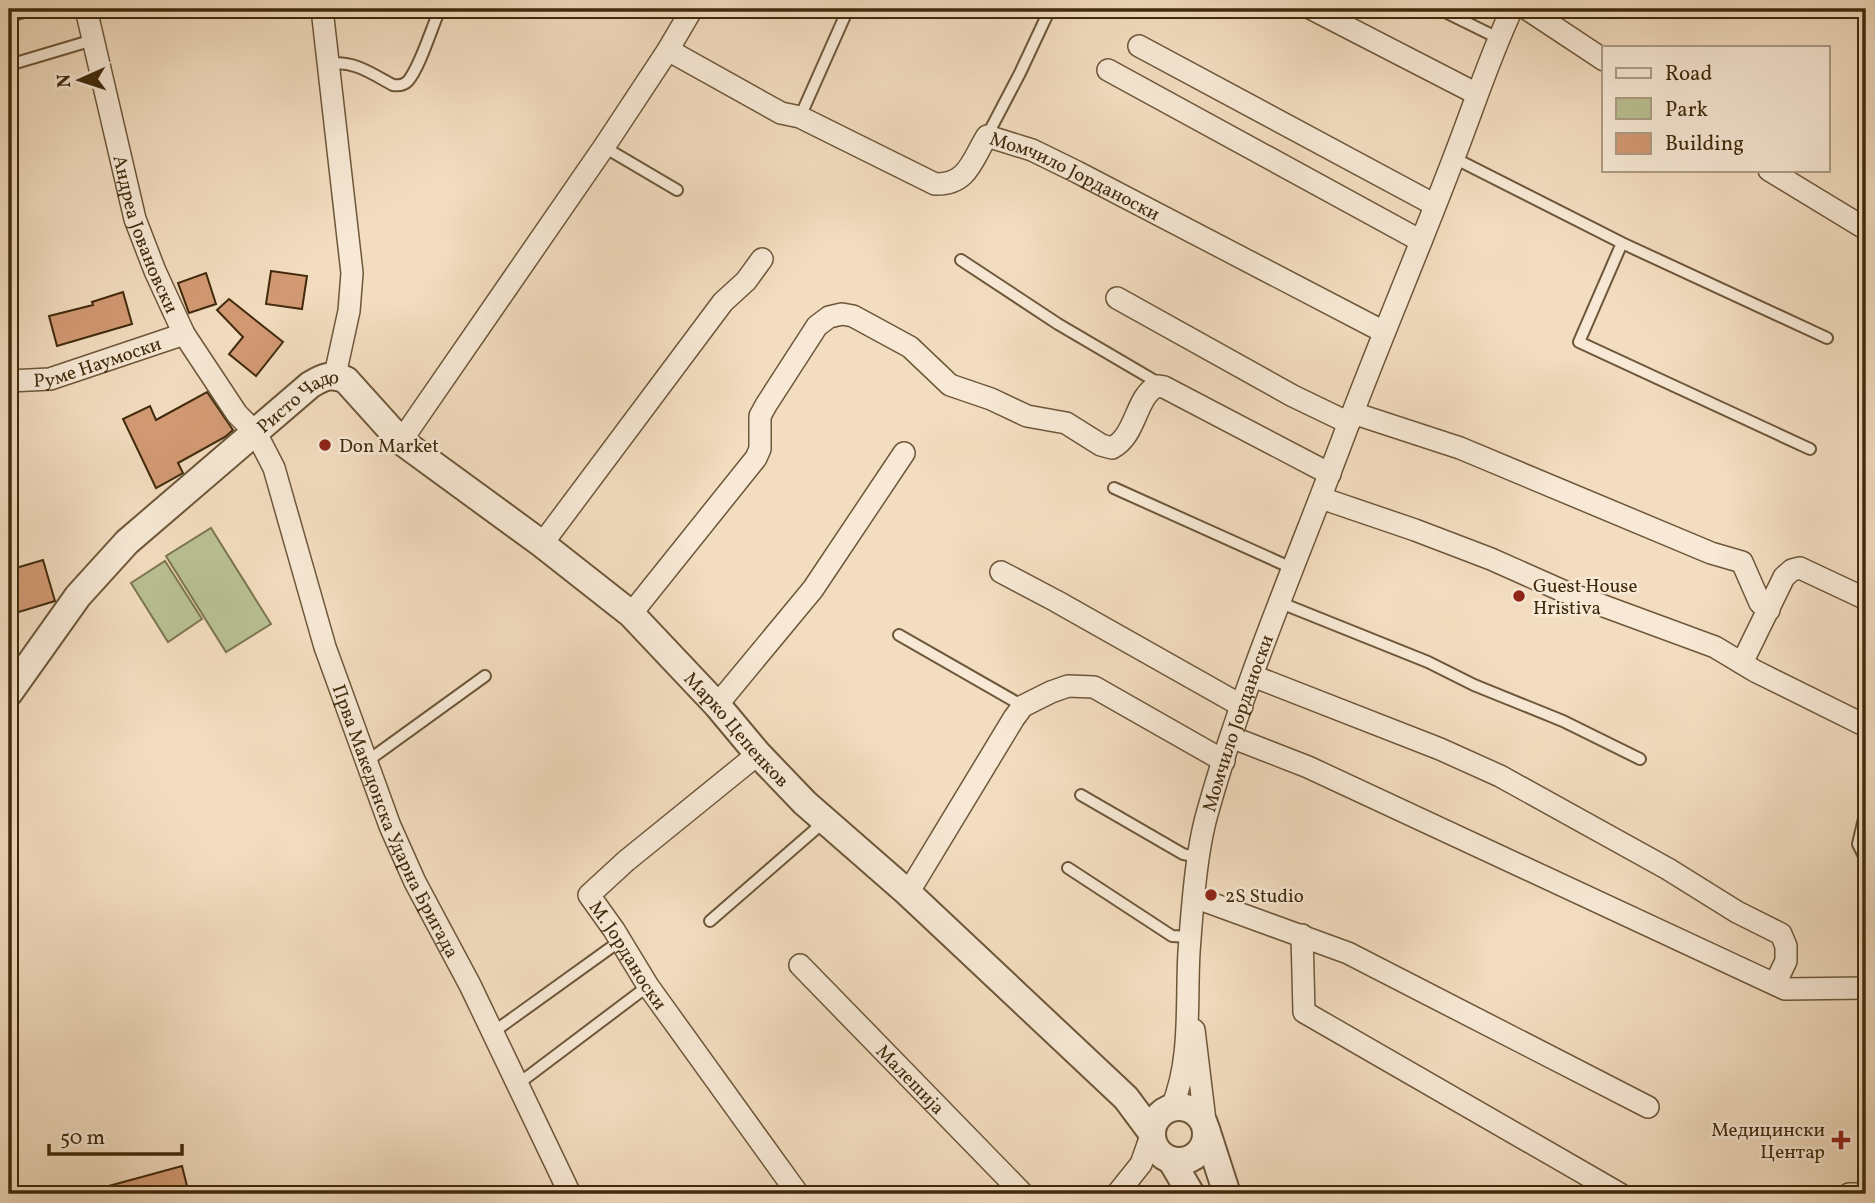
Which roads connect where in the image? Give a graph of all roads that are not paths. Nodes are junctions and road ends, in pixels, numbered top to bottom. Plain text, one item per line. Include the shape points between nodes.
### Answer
1 (36, 9) edge
2 (86, 9) edge
3 (322, 9) edge
4 (440, 9) edge
5 (692, 9) edge
6 (848, 9) edge
7 (1050, 9) edge
8 (1312, 9) edge
9 (1439, 9) edge
10 (1513, 9) edge
11 (1527, 9) edge
12 (9, 16) edge
13 (1498, 38) junction
14 (93, 40) junction
15 (1139, 46) dead end
16 (668, 50) junction
17 (1602, 59) edge
18 (329, 64) junction
19 (9, 65) edge
20 (1108, 70) dead end
21 (1477, 94) junction
22 (800, 117) junction
23 (987, 136) junction
24 (604, 147) junction
25 (1454, 158) junction
26 (1772, 172) edge
27 (677, 190) dead end
28 (1435, 205) junction
29 (1866, 229) edge
30 (1421, 241) junction
31 (1622, 243) junction
32 (762, 258) dead end
33 (961, 260) dead end
34 (1117, 298) dead end
35 (1384, 332) junction
36 (184, 334) junction
37 (1828, 338) dead end
38 (335, 375) junction
39 (9, 380) edge
40 (1164, 387) junction
41 (1351, 418) junction
42 (256, 433) junction
43 (401, 441) junction
44 (1810, 449) dead end
45 (904, 453) dead end
46 (1330, 474) junction
47 (1114, 488) dead end
48 (1321, 498) junction
49 (542, 544) junction
50 (1294, 569) junction
51 (1001, 572) dead end
52 (1866, 599) edge
53 (1280, 603) junction
54 (1769, 610) junction
55 (631, 614) junction
56 (899, 635) dead end
57 (1742, 663) junction
58 (485, 676) dead end
59 (1253, 676) junction
60 (9, 692) edge
61 (717, 705) junction
62 (1023, 706) junction
63 (1241, 706) junction
64 (1866, 726) edge
65 (1231, 737) junction
66 (758, 754) junction
67 (1640, 759) dead end
68 (1223, 761) junction
69 (366, 762) junction
70 (1082, 795) dead end
71 (1866, 810) edge
72 (825, 821) junction
73 (1200, 858) junction
74 (1866, 860) edge
75 (1068, 868) dead end
76 (908, 893) junction
77 (1194, 897) junction
78 (710, 921) dead end
79 (1302, 935) junction
80 (1191, 937) junction
81 (620, 941) junction
82 (800, 965) dead end
83 (1776, 984) junction
84 (648, 986) junction
85 (1866, 988) edge
86 (1189, 1008) junction
87 (492, 1033) junction
88 (517, 1084) junction
89 (1648, 1107) dead end
90 (1206, 1129) junction
91 (1160, 1138) junction
92 (570, 1194) edge
93 (798, 1194) edge
94 (1023, 1194) edge
95 (1117, 1194) edge
96 (1191, 1194) edge
97 (1227, 1194) edge
98 (1620, 1194) edge
99 (1849, 1194) edge
100 (1857, 1194) edge

1 - 12 lane
2 - 14 street, Андреа Јовановски
3 - 18 street, Ристо Чадо
4 - 18 lane via 415,69 400,86 354,65
5 - 16 street
6 - 22 lane
7 - 23 lane
8 - 21 street
9 - 13 lane
10 - 13 street, Момчило Јорданоски
11 - 17 street
13 - 21 street, Момчило Јорданоски
14 - 19 lane
14 - 36 street, Андреа Јовановски via 135,219
15 - 28 street
16 - 22 street, Момчило Јорданоски via 781,113
16 - 24 street
18 - 38 street, Ристо Чадо via 352,273
20 - 30 street
21 - 25 street, Момчило Јорданоски
22 - 23 street, Момчило Јорданоски via 935,184 960,180
23 - 35 street, Момчило Јорданоски via 1031,150 1076,172
24 - 27 lane
24 - 43 street
25 - 28 street, Момчило Јорданоски
25 - 31 lane
26 - 29 street
28 - 30 street, Момчило Јорданоски
30 - 35 street, Момчило Јорданоски
31 - 37 lane
31 - 44 lane via 1579,342
32 - 49 street via 723,302
33 - 40 lane
34 - 41 street via 1293,396
35 - 41 street, Момчило Јорданоски
36 - 39 street, Руме Наумоски via 50,379
36 - 42 street, Андреа Јовановски via 237,414
38 - 42 street, Ристо Чадо via 310,385
38 - 43 street, Марко Цепенков via 354,388
40 - 46 street
40 - 55 street via 1151,389 1123,441 1107,447 1066,423 1027,416 950,385 910,347 853,316 829,317 809,336 760,416 756,458
41 - 46 street, Момчило Јорданоски
41 - 54 street via 1460,448 1742,562 1760,603
42 - 60 street, Ристо Чадо via 127,542 78,596
42 - 69 street, Прва Македонска Ударна Бригада via 274,468 325,647
43 - 49 street, Марко Цепенков
45 - 61 street via 813,589
46 - 48 street, Момчило Јорданоски
47 - 50 lane
48 - 50 street, Момчило Јорданоски
48 - 57 street via 1490,559 1715,648
49 - 55 street, Марко Цепенков
50 - 53 street, Момчило Јорданоски
51 - 63 street
52 - 54 street via 1800,568 1784,577
53 - 59 street, Момчило Јорданоски
53 - 67 lane via 1563,721
54 - 57 street
55 - 61 street, Марко Цепенков
56 - 62 lane
57 - 64 street
58 - 69 lane
59 - 63 street, Момчило Јорданоски
59 - 83 street via 1500,776 1781,934 1786,961
61 - 66 street, Марко Цепенков
62 - 68 street via 1068,686 1094,687
62 - 76 street
63 - 65 street, Момчило Јорданоски
65 - 68 street, Момчило Јорданоски
65 - 83 street via 1308,767
66 - 72 street, Марко Цепенков
66 - 81 street, М. Јорданоски via 589,895
68 - 73 street, Момчило Јорданоски
69 - 87 street, Прва Македонска Ударна Бригада via 415,882
70 - 73 lane via 1183,854
71 - 74 lane via 1858,844
72 - 76 street, Марко Цепенков
72 - 78 lane
73 - 77 street, Момчило Јорданоски
75 - 80 lane via 1172,936
76 - 91 street, Марко Цепенков via 1126,1098 1147,1108
77 - 79 street
77 - 80 street, Момчило Јорданоски
79 - 89 street via 1348,953
79 - 98 street via 1304,1012
80 - 86 street, Момчило Јорданоски
81 - 84 street, М. Јорданоски
81 - 87 lane
82 - 94 street, Малешија
83 - 85 street via 1786,989
84 - 88 lane
84 - 93 street, М. Јорданоски
86 - 90 street
86 - 91 street via 1182,1078
87 - 88 street, Прва Македонска Ударна Бригада
88 - 92 street, Прва Македонска Ударна Бригада
90 - 91 street via 1198,1114 1181,1106
90 - 91 street via 1203,1147 1180,1161
90 - 97 street
91 - 95 street
91 - 96 street
99 - 100 street

